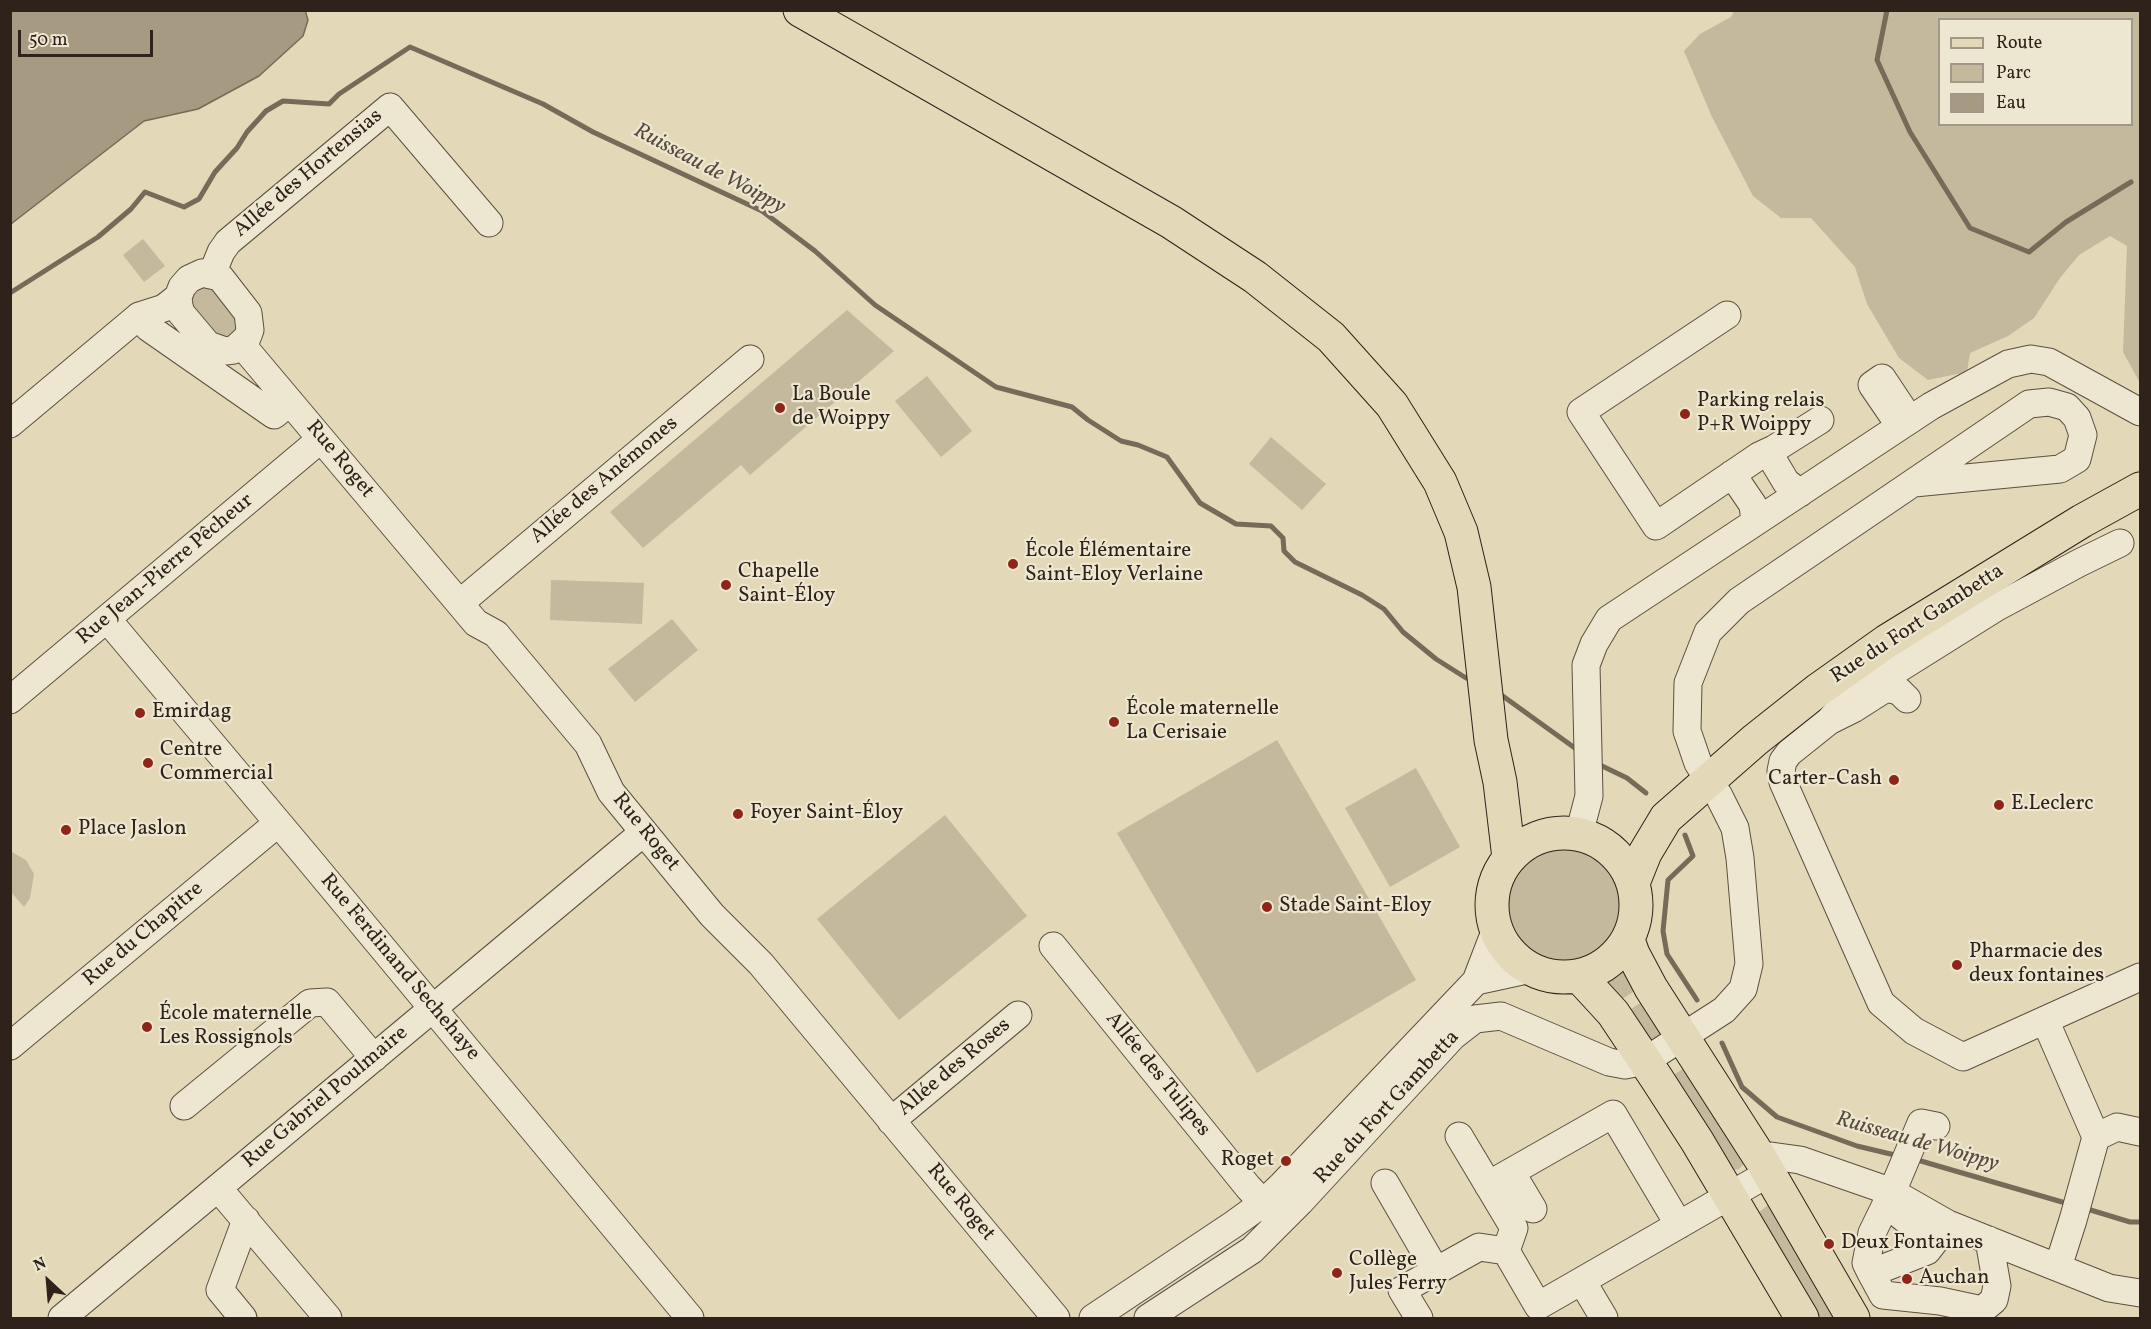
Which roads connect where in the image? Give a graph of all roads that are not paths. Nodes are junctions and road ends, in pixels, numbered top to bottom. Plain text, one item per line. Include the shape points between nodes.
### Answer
1 (800, 10) edge
2 (489, 223) dead end
3 (212, 274) junction
4 (178, 297) junction
5 (1727, 315) dead end
6 (139, 316) junction
7 (242, 345) junction
8 (750, 358) dead end
9 (2031, 359) junction
10 (1877, 382) dead end
11 (290, 402) junction
12 (2140, 412) edge
13 (1905, 423) junction
14 (10, 424) edge
15 (1812, 425) dead end
16 (321, 440) junction
17 (1768, 452) junction
18 (1732, 474) junction
19 (1914, 483) junction
20 (2140, 489) edge
21 (1800, 493) junction
22 (1755, 522) junction
23 (2120, 543) dead end
24 (460, 603) junction
25 (107, 619) junction
26 (1594, 644) junction
27 (1907, 699) dead end
28 (10, 700) edge
29 (1829, 721) junction
30 (1709, 780) junction
31 (1500, 782) junction
32 (1666, 818) junction
33 (278, 823) junction
34 (644, 832) junction
35 (1576, 835) junction
36 (1509, 858) junction
37 (1633, 882) junction
38 (1496, 929) junction
39 (1628, 940) junction
40 (1053, 946) dead end
41 (1531, 969) junction
42 (1580, 976) junction
43 (2140, 977) edge
44 (1476, 981) junction
45 (433, 1008) junction
46 (1018, 1015) dead end
47 (2045, 1020) junction
48 (13, 1038) edge
49 (1683, 1038) junction
50 (374, 1058) junction
51 (1645, 1061) junction
52 (184, 1106) dead end
53 (891, 1121) junction
54 (1926, 1130) dead end
55 (2140, 1132) edge
56 (1460, 1136) dead end
57 (2096, 1137) junction
58 (1765, 1167) junction
59 (1500, 1179) junction
60 (1385, 1183) dead end
61 (218, 1188) junction
62 (1894, 1188) junction
63 (1730, 1196) junction
64 (1533, 1209) dead end
65 (1271, 1212) junction
66 (246, 1220) junction
67 (1948, 1224) junction
68 (1679, 1225) junction
69 (1989, 1240) junction
70 (1506, 1251) junction
71 (2058, 1267) junction
72 (1436, 1271) junction
73 (1871, 1273) junction
74 (1582, 1281) junction
75 (2140, 1293) edge
76 (1537, 1312) edge
77 (62, 1318) edge
78 (243, 1318) edge
79 (328, 1318) edge
80 (690, 1318) edge
81 (1056, 1318) edge
82 (1093, 1318) edge
83 (1148, 1318) edge
84 (1419, 1318) edge
85 (1604, 1318) edge
86 (1802, 1318) edge
87 (1853, 1318) edge

1 - 31 main road via 1171,222 1255,277 1331,337 1392,405 1440,482 1461,532 1474,587 1491,740
2 - 3 street, Allée des Hortensias via 390,107 228,242
3 - 4 street via 202,273 189,279
3 - 7 street via 220,277 248,313 250,330
4 - 6 street via 164,308
4 - 7 street via 182,313 208,345 225,351
5 - 18 street via 1581,412 1656,526
6 - 11 street via 274,415
6 - 14 street
7 - 11 street, Rue Roget
8 - 24 street, Allée des Anémones
9 - 12 street via 2049,362
9 - 13 street via 2008,364
9 - 26 street via 1630,626
10 - 13 street
11 - 16 street, Rue Roget
13 - 21 street
15 - 17 street
16 - 24 street, Rue Roget
16 - 25 street, Rue Jean-Pierre Pêcheur
17 - 18 street
17 - 21 street via 1786,482
18 - 22 street via 1753,505
19 - 19 street, Rue du Fort Gambetta via 2060,469 2077,459 2083,435 2067,407 2049,402 2030,404
19 - 30 street, Rue du Fort Gambetta via 1739,601 1708,632 1688,683 1688,731 1698,763
20 - 30 main road, Rue du Fort Gambetta via 1887,641 1818,690
21 - 22 street
22 - 26 street via 1609,619
23 - 29 street via 1996,607 1847,701
24 - 34 street, Rue Roget via 476,623 496,634 588,744 611,792
25 - 28 street, Rue Jean-Pierre Pêcheur
25 - 33 street, Rue Ferdinand Sechehaye
26 - 35 street via 1586,665 1589,796
27 - 29 street via 1899,691 1886,688
29 - 47 street via 1788,753 1781,771 1783,782 1881,1003 1914,1031 1963,1057
30 - 32 main road, Rue du Fort Gambetta
30 - 49 street, Rue du Fort Gambetta via 1735,828 1749,964 1743,989 1724,1010
31 - 35 main road via 1528,814
31 - 36 main road
32 - 35 main road, Rue du Fort Gambetta via 1628,834
32 - 37 main road, Rue du Fort Gambetta
33 - 45 street, Rue Ferdinand Sechehaye
33 - 48 street, Rue du Chapitre
34 - 45 street, Rue Gabriel Poulmaire
34 - 53 street, Rue Roget via 712,915 761,964
35 - 36 main road via 1537,837
35 - 37 main road via 1611,849
36 - 38 main road via 1493,892
37 - 39 main road via 1636,910
38 - 41 main road via 1516,959
38 - 44 street, Rue du Fort Gambetta
39 - 42 main road via 1600,968
39 - 49 main road via 1651,988
40 - 65 street, Allée des Tulipes
41 - 42 main road via 1554,976
41 - 44 street
42 - 51 main road via 1613,1013
43 - 47 street
44 - 65 street, Rue du Fort Gambetta via 1282,1185
45 - 50 street, Rue Gabriel Poulmaire
45 - 80 street, Rue Ferdinand Sechehaye
46 - 53 street, Allée des Roses
47 - 57 street
49 - 51 street, Rue du Fort Gambetta
49 - 58 main road
50 - 52 street via 327,1002 308,998
50 - 61 street, Rue Gabriel Poulmaire
51 - 63 main road
51 - 65 street, Rue du Fort Gambetta via 1625,1065 1609,1062 1502,1016 1475,1019
53 - 81 street, Rue Roget
54 - 62 street
55 - 57 street via 2117,1127
56 - 59 street
57 - 71 street
58 - 62 street via 1771,1156 1800,1160
58 - 63 street
58 - 87 main road
59 - 64 street
59 - 68 street via 1613,1114
59 - 70 street via 1514,1227
60 - 72 street
61 - 66 street
61 - 77 street, Rue Gabriel Poulmaire
62 - 67 street
62 - 73 street via 1872,1233 1866,1263
63 - 68 street
63 - 86 main road
65 - 82 street, Rue du Fort Gambetta
65 - 83 street, Rue du Fort Gambetta via 1252,1250
66 - 78 street via 220,1290
66 - 79 street
67 - 69 street
67 - 73 street via 1928,1251
68 - 74 street
69 - 71 street
69 - 73 street via 1997,1286 1994,1300 1982,1310 1883,1295
70 - 72 street via 1479,1247
70 - 76 street
71 - 75 street via 2109,1288
72 - 84 street via 1402,1290
74 - 76 street
74 - 85 street

